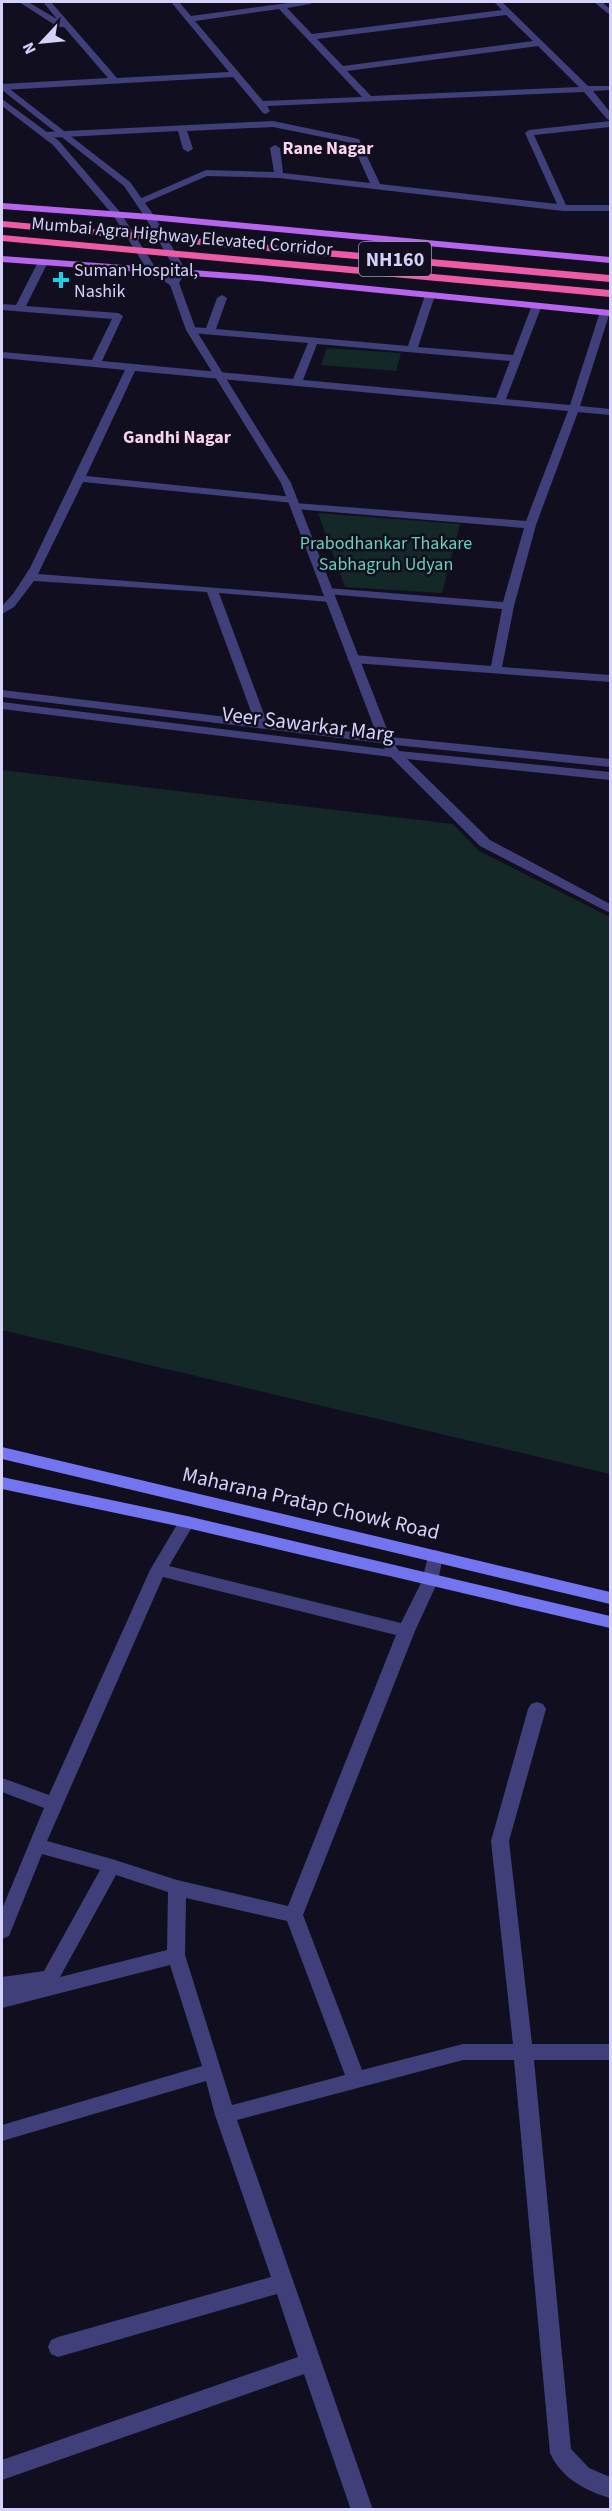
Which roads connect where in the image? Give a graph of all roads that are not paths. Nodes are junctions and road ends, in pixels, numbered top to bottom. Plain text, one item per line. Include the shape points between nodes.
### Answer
1 (23, 2) edge
2 (47, 2) edge
3 (175, 2) edge
4 (310, 2) edge
5 (498, 2) edge
6 (598, 2) edge
7 (281, 6) junction
8 (508, 12) junction
9 (610, 13) edge
10 (189, 19) junction
11 (75, 34) junction
12 (311, 37) junction
13 (540, 43) junction
14 (341, 69) junction
15 (236, 74) junction
16 (115, 81) junction
17 (2, 87) edge
18 (610, 88) edge
19 (586, 89) junction
20 (369, 99) junction
21 (2, 102) edge
22 (261, 104) junction
23 (610, 117) edge
24 (273, 124) junction
25 (610, 124) edge
26 (182, 128) junction
27 (66, 134) junction
28 (46, 135) junction
29 (275, 148) dead end
30 (188, 149) dead end
31 (279, 175) junction
32 (377, 187) junction
33 (140, 202) junction
34 (2, 206) edge
35 (563, 208) junction
36 (610, 208) edge
37 (117, 214) junction
38 (150, 217) junction
39 (2, 224) edge
40 (2, 238) edge
41 (2, 259) edge
42 (610, 260) edge
43 (44, 262) junction
44 (151, 269) junction
45 (181, 271) junction
46 (610, 279) edge
47 (174, 283) junction
48 (610, 294) edge
49 (430, 295) junction
50 (222, 298) dead end
51 (537, 305) junction
52 (2, 307) edge
53 (20, 307) junction
54 (608, 312) edge
55 (191, 330) junction
56 (210, 331) junction
57 (314, 340) junction
58 (412, 349) junction
59 (2, 355) edge
60 (516, 358) junction
61 (96, 363) junction
62 (132, 366) junction
63 (218, 373) junction
64 (297, 381) junction
65 (500, 400) junction
66 (576, 407) junction
67 (610, 412) edge
68 (81, 479) junction
69 (294, 503) junction
70 (530, 525) junction
71 (30, 577) junction
72 (212, 590) junction
73 (329, 595) junction
74 (508, 606) junction
75 (2, 611) edge
76 (353, 659) junction
77 (496, 670) junction
78 (610, 679) edge
79 (2, 694) edge
80 (2, 706) edge
81 (262, 725) junction
82 (385, 740) junction
83 (395, 754) junction
84 (610, 763) edge
85 (610, 776) edge
86 (610, 909) edge
87 (2, 1453) edge
88 (2, 1483) edge
89 (187, 1522) junction
90 (435, 1556) junction
91 (158, 1570) junction
92 (430, 1581) junction
93 (610, 1598) edge
94 (610, 1622) edge
95 (406, 1631) junction
96 (537, 1709) dead end
97 (2, 1785) edge
98 (54, 1804) junction
99 (36, 1845) junction
100 (112, 1866) junction
101 (177, 1888) junction
102 (294, 1915) junction
103 (2, 1931) edge
104 (176, 1955) junction
105 (2, 1985) edge
106 (2, 2000) edge
107 (523, 2050) junction
108 (610, 2052) edge
109 (213, 2072) junction
110 (356, 2079) junction
111 (225, 2115) junction
112 (2, 2133) edge
113 (282, 2283) junction
114 (58, 2347) dead end
115 (311, 2362) junction
116 (2, 2470) edge
117 (610, 2488) edge
118 (362, 2510) edge

1 - 11 street
2 - 11 street
3 - 10 street
4 - 7 street
5 - 8 street
6 - 9 street
7 - 10 street
7 - 12 street
8 - 12 street
8 - 13 street
10 - 15 street
11 - 16 street
12 - 14 street
13 - 14 street
13 - 19 street
14 - 20 street
15 - 16 street
15 - 22 street
16 - 17 street
17 - 27 street
18 - 19 street
19 - 20 street
19 - 23 street
20 - 22 street
21 - 28 street
22 - 24 street
24 - 26 street
24 - 32 street via 356,141
25 - 35 street via 529,133
26 - 27 street
26 - 30 street
27 - 28 street
27 - 33 street via 127,184
28 - 37 street
29 - 31 street
31 - 32 street
31 - 33 street via 206,173
32 - 35 street
33 - 38 street
34 - 37 main road
35 - 36 street
37 - 38 main road
37 - 44 street
38 - 42 main road
38 - 45 street
39 - 46 highway, Mumbai Agra Highway Elevated Corridor / NH160
40 - 48 highway, Mumbai Agra Highway Elevated Corridor / NH160
41 - 43 main road
43 - 44 main road
43 - 53 street
44 - 45 main road
44 - 47 street
45 - 47 street
45 - 49 main road
47 - 55 street
49 - 51 main road
49 - 58 street
50 - 56 street
51 - 54 main road
51 - 60 street
52 - 53 street
53 - 61 street via 118,316
54 - 66 street
55 - 56 street
55 - 63 street
56 - 57 street
57 - 58 street
57 - 64 street
58 - 60 street
59 - 61 street
60 - 65 street
61 - 62 street
62 - 63 street
62 - 68 street
63 - 64 street
63 - 69 street via 286,483
64 - 65 street
65 - 66 street
66 - 67 street
66 - 70 street
68 - 69 street
68 - 71 street
69 - 70 street
69 - 73 street
70 - 74 street
71 - 72 street
71 - 75 street
72 - 73 street
72 - 81 street
73 - 74 street
73 - 76 street
74 - 77 street
76 - 77 street
76 - 82 street
77 - 78 street
79 - 81 street, Veer Sawarkar Marg
80 - 83 street, Veer Sawarkar Marg
81 - 82 street, Veer Sawarkar Marg
82 - 83 street
82 - 84 street, Veer Sawarkar Marg
83 - 85 street, Veer Sawarkar Marg
83 - 86 street via 485,843
87 - 90 main road, Maharana Pratap Chowk Road
88 - 89 main road
89 - 91 street
89 - 92 main road
90 - 92 street
90 - 93 main road, Maharana Pratap Chowk Road
91 - 95 street
91 - 98 street
92 - 94 main road
92 - 95 street
95 - 102 street
96 - 107 street via 500,1841
97 - 98 street
98 - 99 street
99 - 100 street
99 - 103 street
100 - 101 street
100 - 105 street via 50,1978
101 - 102 street
101 - 104 street
102 - 110 street
104 - 106 street
104 - 109 street
107 - 108 street
107 - 110 street via 464,2052
107 - 117 street via 561,2453 581,2475
109 - 111 street
109 - 112 street
110 - 111 street
111 - 113 street
113 - 114 street
113 - 115 street
115 - 116 street
115 - 118 street

